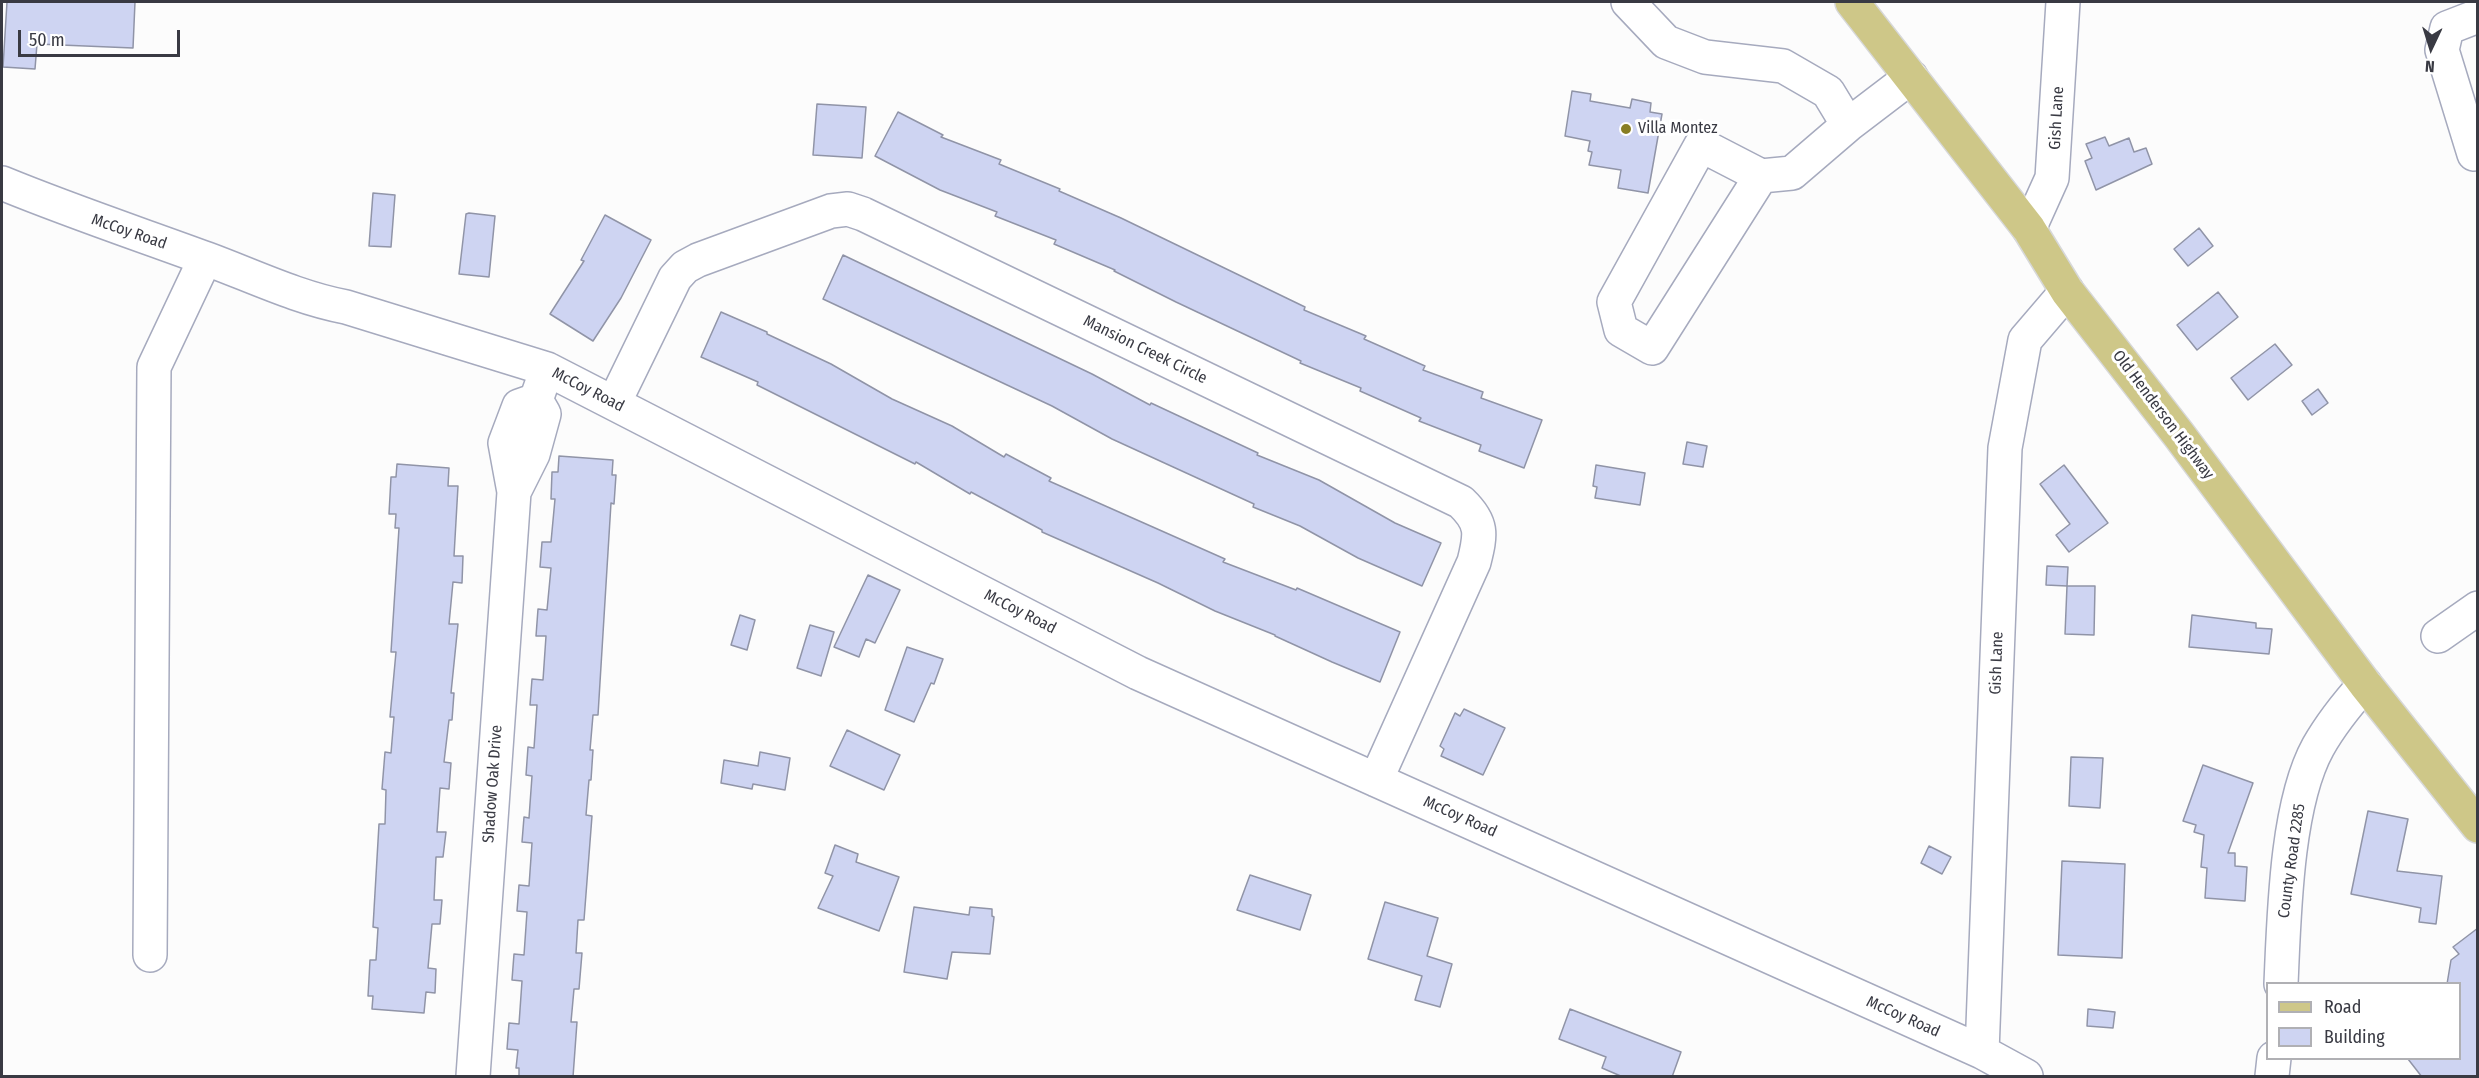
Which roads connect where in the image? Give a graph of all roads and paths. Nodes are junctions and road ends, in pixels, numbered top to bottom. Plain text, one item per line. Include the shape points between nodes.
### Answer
1 (1628, 2) edge
2 (1852, 2) edge
3 (2063, 2) edge
4 (2478, 16) edge
5 (1911, 77) junction
6 (1848, 124) junction
7 (2474, 154) dead end
8 (1761, 176) junction
9 (2, 183) edge
10 (2029, 229) junction
11 (205, 259) junction
12 (2067, 291) junction
13 (548, 369) junction
14 (614, 403) junction
15 (2478, 608) edge
16 (2438, 636) dead end
17 (2365, 684) junction
18 (1376, 780) junction
19 (2478, 826) edge
20 (150, 955) dead end
21 (2281, 982) edge
22 (1982, 1052) junction
23 (2274, 1060) edge
24 (473, 1077) edge
25 (2026, 1077) edge
26 (2272, 1077) edge

1 - 6 street via 1666,42 1705,57 1783,66 1828,92
2 - 5 main road, Old Henderson Highway
3 - 10 street, Gish Lane via 2052,178
4 - 7 street via 2447,28 2442,50
5 - 6 street
5 - 10 main road, Old Henderson Highway
6 - 8 street via 1792,173
8 - 8 street via 1701,146 1614,302 1621,330 1652,348
9 - 11 street, McCoy Road
10 - 12 main road, Old Henderson Highway
11 - 13 street, McCoy Road via 318,302 367,313
11 - 20 street via 154,367
12 - 17 main road, Old Henderson Highway
12 - 22 street, Gish Lane via 2025,340 2005,448
13 - 14 street, McCoy Road
13 - 24 street, Shadow Oak Drive via 536,400 544,414 533,454 514,492
14 - 18 street, McCoy Road via 1138,673
14 - 18 street, Mansion Creek Circle via 684,267 831,211 848,209 1461,502 1479,525 1473,562
15 - 16 street
17 - 19 main road, Old Henderson Highway
17 - 21 street, County Road 2285 via 2336,718 2317,749 2302,792 2292,843
18 - 22 street, McCoy Road
22 - 25 street, McCoy Road
23 - 26 street

